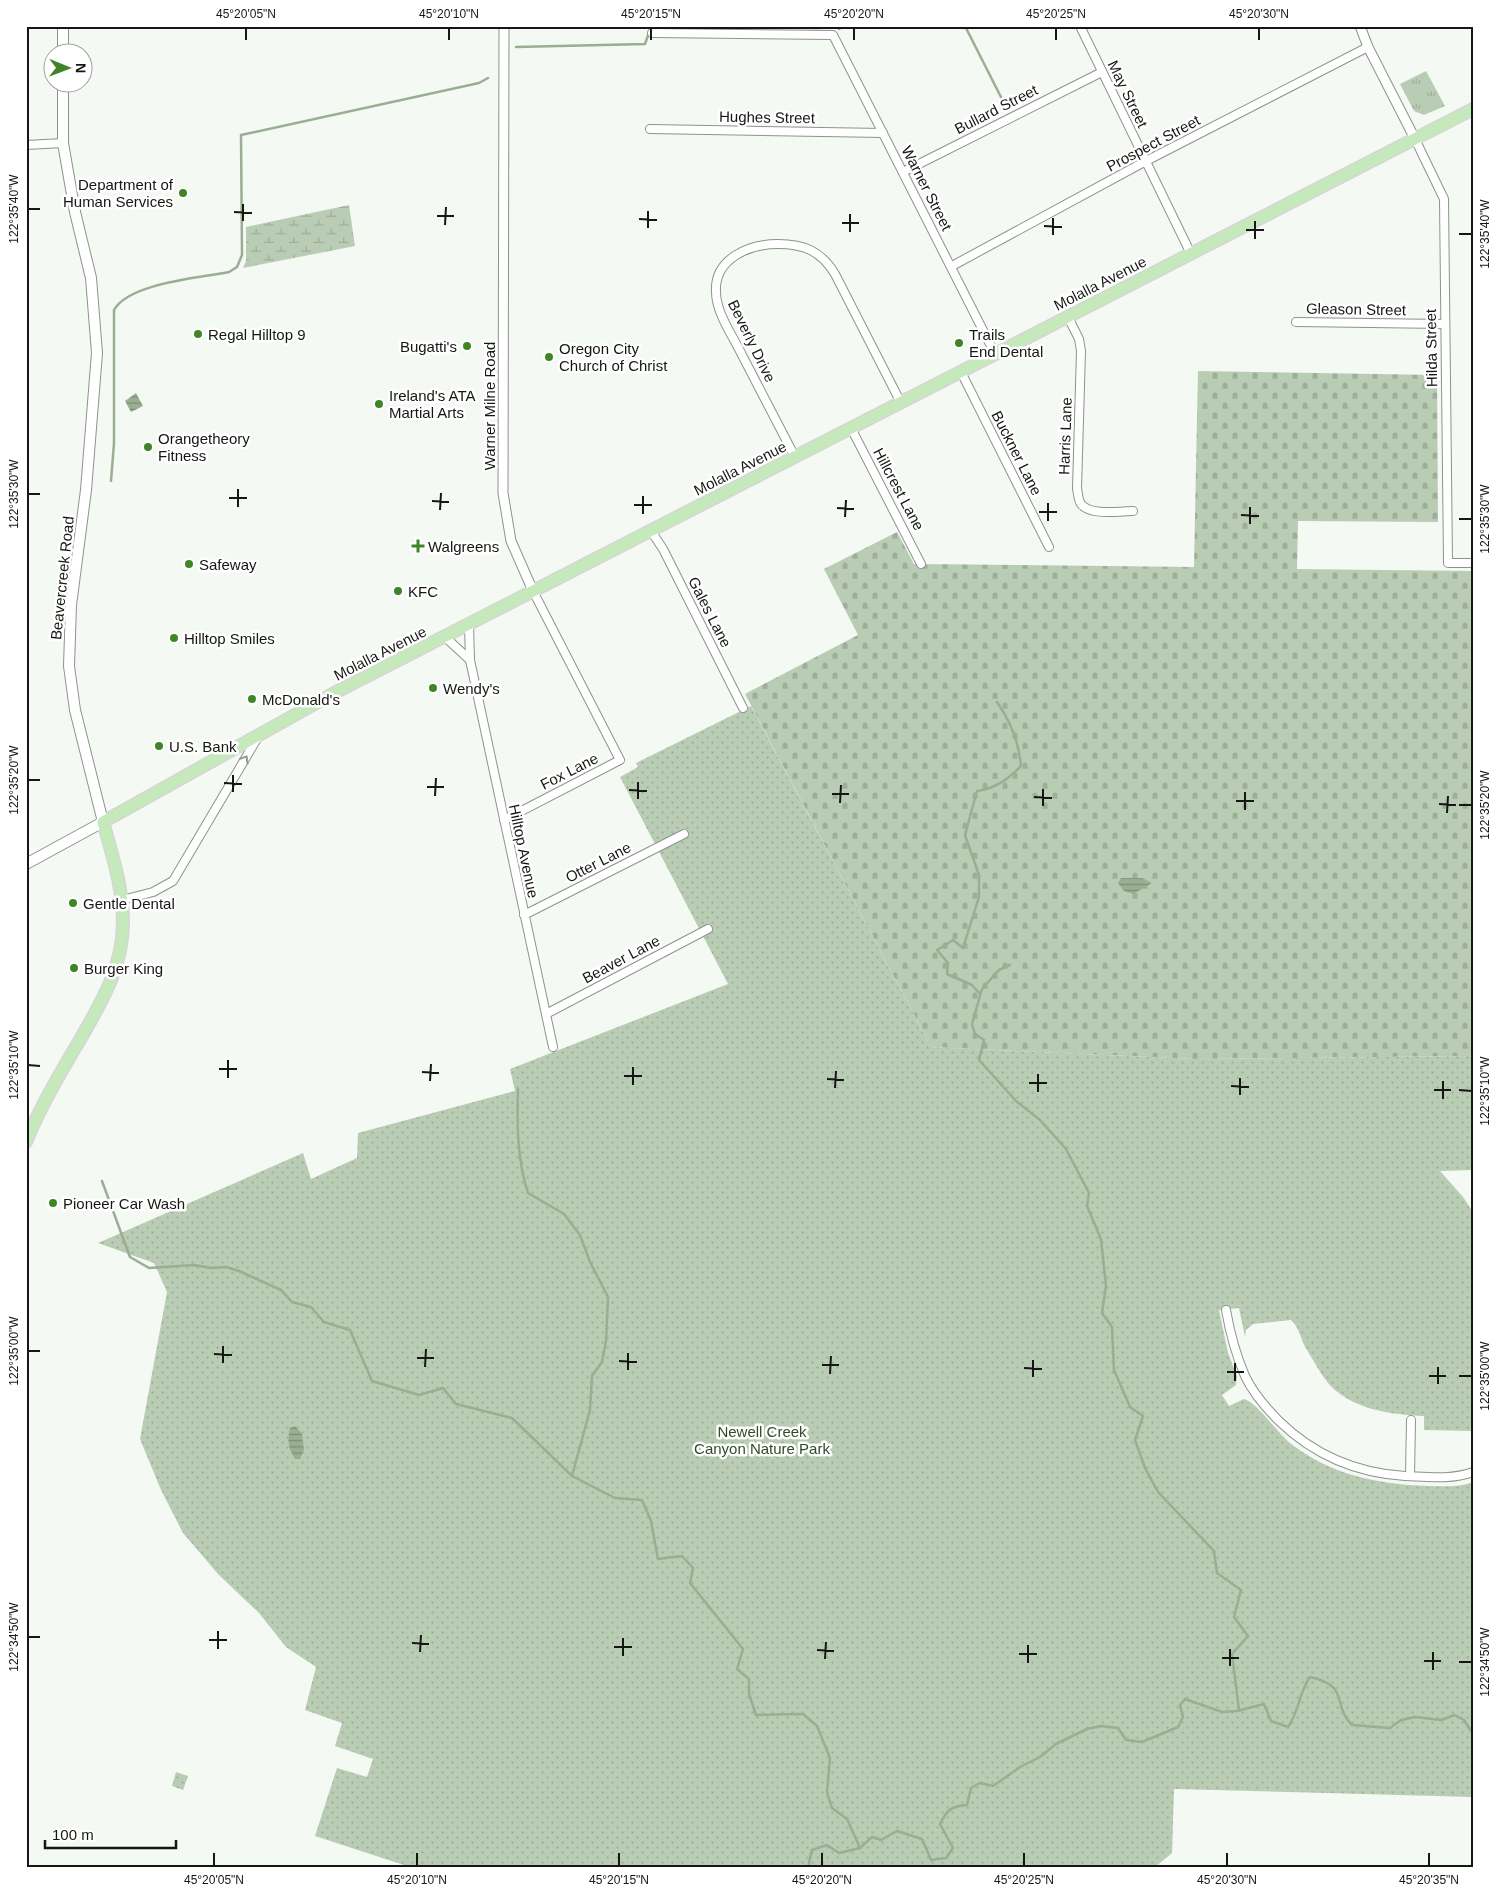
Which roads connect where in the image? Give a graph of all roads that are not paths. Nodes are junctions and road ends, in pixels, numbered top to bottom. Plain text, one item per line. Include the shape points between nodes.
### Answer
1 (63, 26) edge
2 (504, 26) edge
3 (1080, 26) edge
4 (1360, 26) edge
5 (652, 33) dead end
6 (63, 42) edge
7 (1368, 47) junction
8 (1102, 72) junction
9 (63, 92) edge
10 (1473, 109) edge
11 (650, 129) dead end
12 (883, 133) junction
13 (1415, 139) junction
14 (63, 143) junction
15 (26, 145) edge
16 (1146, 162) junction
17 (903, 172) junction
18 (1191, 254) junction
19 (952, 266) junction
20 (1068, 317) junction
21 (1296, 322) dead end
22 (1444, 324) junction
23 (995, 354) junction
24 (961, 372) junction
25 (901, 403) junction
26 (851, 428) junction
27 (795, 457) junction
28 (1133, 511) dead end
29 (651, 531) junction
30 (1049, 547) dead end
31 (1473, 563) edge
32 (921, 564) dead end
33 (533, 591) junction
34 (469, 624) junction
35 (445, 637) junction
36 (470, 660) junction
37 (743, 708) dead end
38 (259, 735) junction
39 (620, 760) joint
40 (504, 820) junction
41 (103, 822) junction
42 (684, 834) dead end
43 (26, 864) edge
44 (122, 900) junction
45 (524, 915) junction
46 (708, 929) dead end
47 (546, 1014) junction
48 (552, 1047) dead end
49 (26, 1142) edge
50 (1226, 1310) dead end
51 (1411, 1420) dead end
52 (1473, 1472) edge
53 (1410, 1476) junction

1 - 6 main road
2 - 33 street, Warner Milne Road via 503,493 511,541
3 - 8 street, May Street
4 - 7 street
5 - 12 street, Warner Street via 833,35
7 - 13 street
7 - 16 street, Prospect Street
8 - 16 street, May Street
8 - 17 street, Bullard Street
9 - 14 main road, Beavercreek Road
10 - 13 main road, Molalla Avenue
11 - 12 street, Hughes Street
12 - 17 street, Warner Street
13 - 18 main road, Molalla Avenue
13 - 22 street, Hilda Street via 1444,200
14 - 15 street
14 - 41 main road, Beavercreek Road via 91,278 97,353 85,505 71,605 69,666 75,710
16 - 18 street, May Street
16 - 19 street, Prospect Street
17 - 19 street, Warner Street
18 - 20 main road, Molalla Avenue
19 - 23 street, Warner Street
20 - 23 main road, Molalla Avenue
20 - 28 street, Harris Lane via 1080,350 1079,500 1086,509 1093,511
21 - 22 street, Gleason Street
22 - 31 street, Hilda Street via 1448,563
23 - 24 main road, Molalla Avenue
24 - 25 main road, Molalla Avenue
24 - 30 street, Buckner Lane
25 - 26 main road, Molalla Avenue
25 - 27 street, Beverly Drive via 835,274 824,259 808,248 789,245 763,245 742,251 729,260 719,274 717,300 726,324
26 - 27 main road, Molalla Avenue
26 - 32 street, Hillcrest Lane
27 - 29 main road, Molalla Avenue
29 - 33 main road, Molalla Avenue
29 - 37 street, Gales Lane
33 - 34 main road, Molalla Avenue
33 - 39 street, Warner Milne Road
34 - 35 main road, Molalla Avenue
34 - 36 street, Hilltop Avenue
35 - 36 street
35 - 38 main road, Molalla Avenue
36 - 40 street, Hilltop Avenue
38 - 41 main road, Molalla Avenue
44 -> 38 street via 153,892 173,881
39 - 40 street, Fox Lane
40 - 45 street, Hilltop Avenue
41 - 43 main road, Molalla Avenue
41 - 44 main road, Beavercreek Road
42 - 45 street, Otter Lane
44 - 49 main road, Beavercreek Road via 122,949 112,982 45,1099
45 - 47 street, Hilltop Avenue
46 - 47 street, Beaver Lane
47 - 48 street, Hilltop Avenue
50 - 53 street via 1246,1377 1257,1397 1295,1437 1346,1466 1385,1475
51 - 53 street
52 - 53 street via 1451,1478

